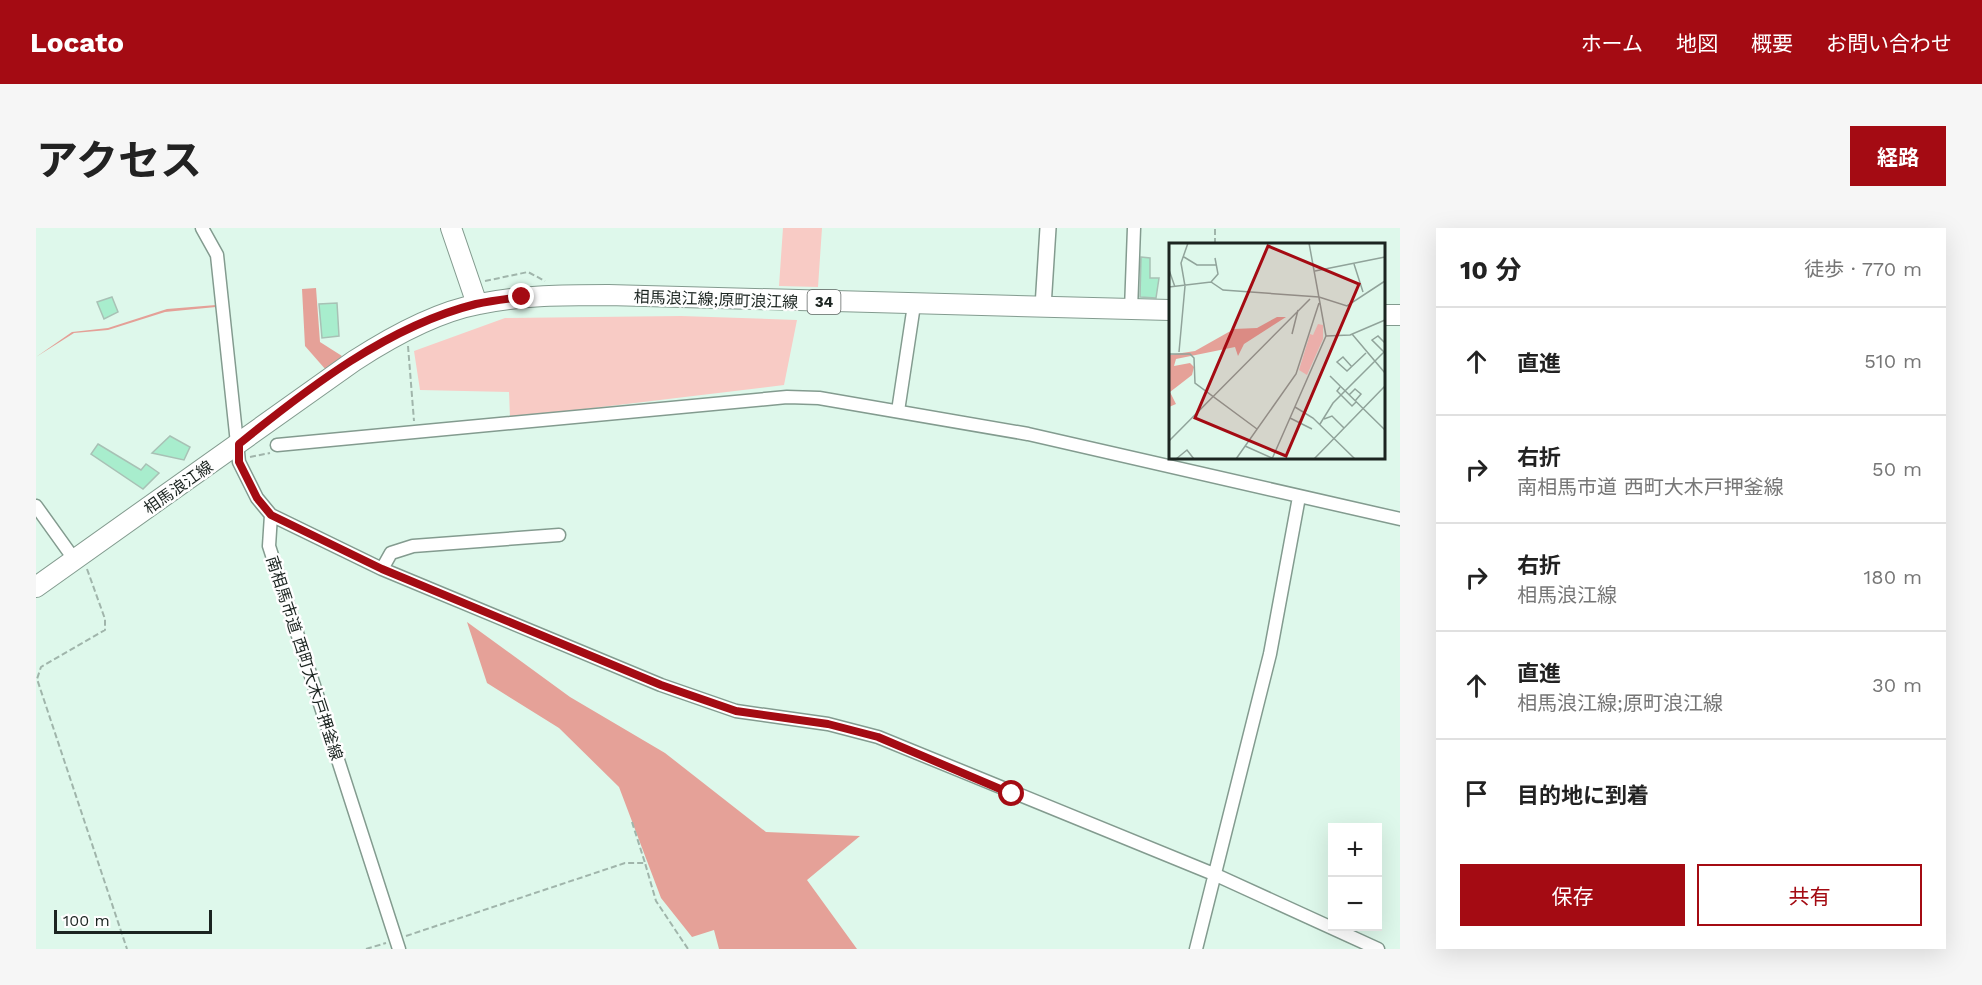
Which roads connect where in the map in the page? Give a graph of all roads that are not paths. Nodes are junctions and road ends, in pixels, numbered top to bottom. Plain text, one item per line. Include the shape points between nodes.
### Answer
1 (202, 228) edge
2 (451, 228) edge
3 (1048, 228) edge
4 (1134, 228) edge
5 (477, 304) junction
6 (914, 304) junction
7 (1043, 307) junction
8 (1131, 310) junction
9 (1169, 310) edge
10 (898, 411) junction
11 (275, 448) road end
12 (242, 451) junction
13 (1299, 497) junction
14 (36, 506) edge
15 (271, 515) junction
16 (1400, 519) edge
17 (559, 536) dead end
18 (77, 558) junction
19 (382, 569) junction
20 (36, 587) edge
21 (1216, 876) junction
22 (398, 944) edge
23 (1196, 949) edge
24 (1378, 949) edge

1 - 12 street via 217,255
2 - 5 main road
3 - 7 street
4 - 8 street
5 - 6 main road, 相馬浪江線;原町浪江線 / 34 via 522,297 608,295
5 - 12 main road, 相馬浪江線 / 34 via 455,310 378,346 328,377
6 - 7 main road, 相馬浪江線;原町浪江線 / 34
6 - 10 street
7 - 8 main road, 相馬浪江線;原町浪江線 / 34
8 - 9 main road, 相馬浪江線;原町浪江線 / 34
10 - 11 street via 819,398 787,397 415,431
10 - 13 street via 1028,434
12 - 15 street via 239,462 257,498
12 - 18 main road, 相馬浪江線 / 34
13 - 16 street
13 - 21 street via 1270,654
14 - 18 street
15 - 19 street
15 - 22 street, 南相馬市道 西町大木戸押釜線 via 269,546
17 - 19 street via 413,546 391,553
18 - 20 main road, 相馬浪江線 / 34
19 - 21 street via 593,658 736,711 828,724 878,737
21 - 23 street
21 - 24 street

